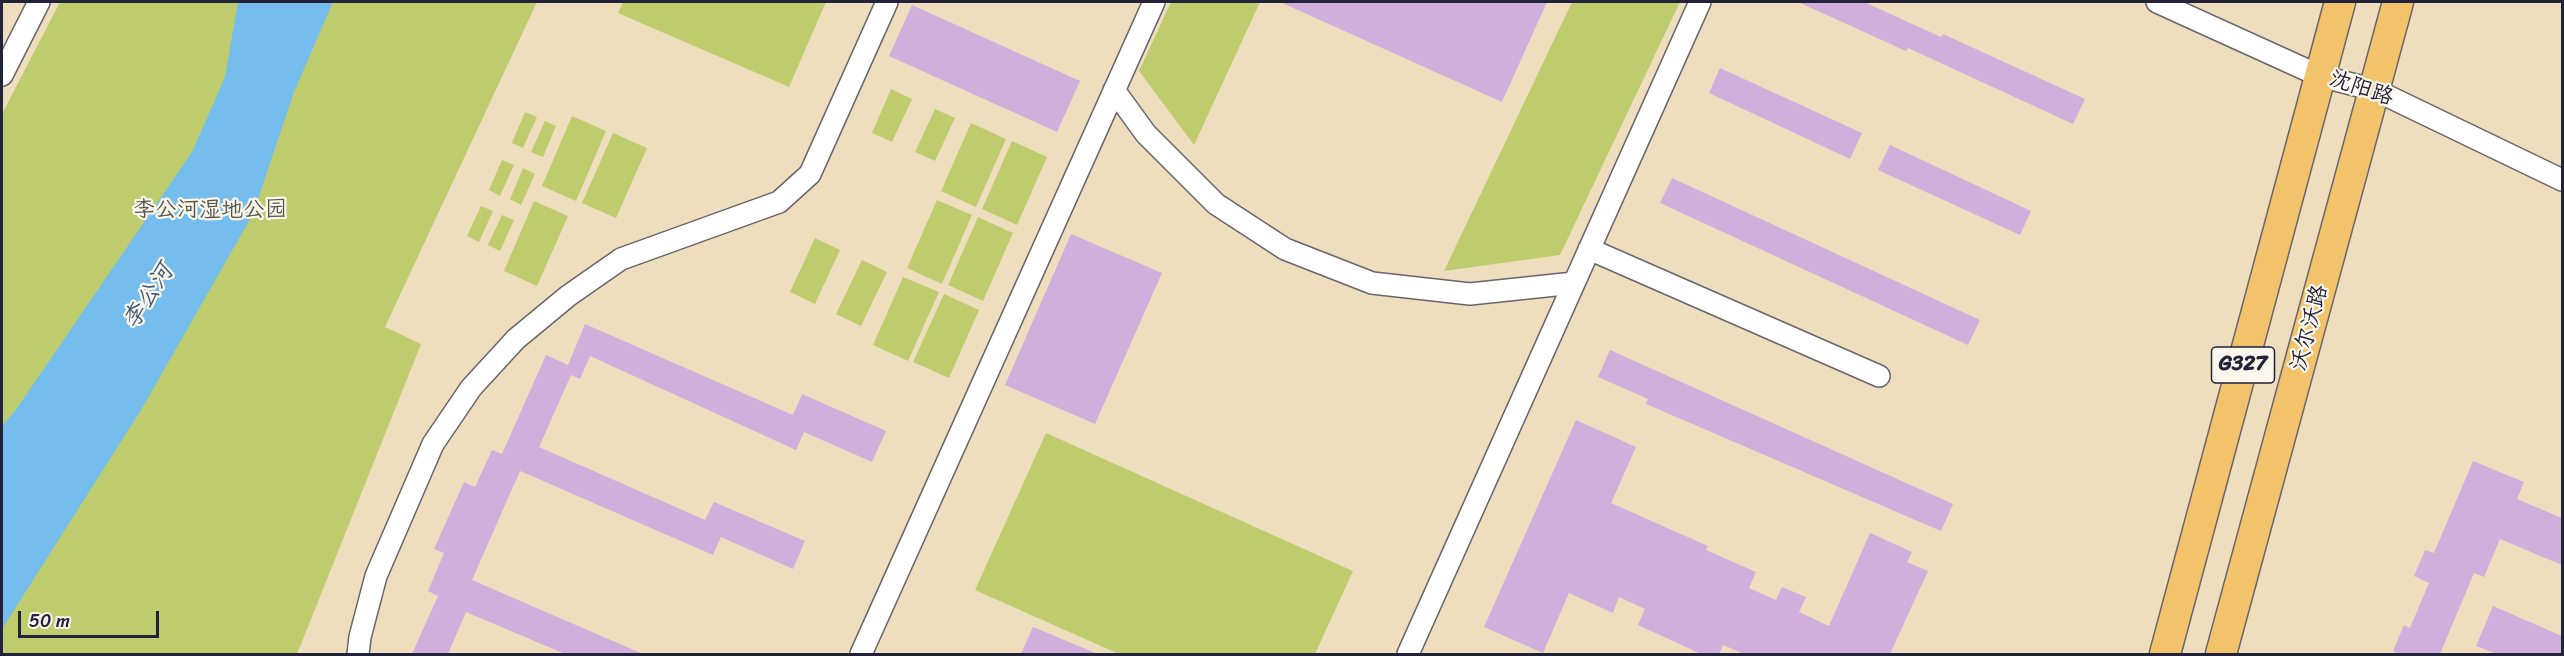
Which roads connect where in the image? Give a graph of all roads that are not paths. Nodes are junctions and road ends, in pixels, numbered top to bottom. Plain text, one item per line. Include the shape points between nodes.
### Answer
1 (39, 2) edge
2 (887, 2) edge
3 (1154, 2) edge
4 (1700, 2) edge
5 (2157, 2) edge
6 (2340, 2) edge
7 (2398, 2) edge
8 (2, 75) edge
9 (2320, 76) junction
10 (1114, 90) junction
11 (2375, 90) junction
12 (2562, 180) edge
13 (1589, 249) junction
14 (1574, 283) junction
15 (1879, 376) dead end
16 (358, 654) edge
17 (861, 654) edge
18 (1408, 654) edge
19 (2165, 654) edge
20 (2221, 654) edge

1 - 8 street
2 - 16 street via 810,174 779,202 621,259 516,339 471,388 433,444 376,576
3 - 10 street
4 - 13 street
5 - 9 street, 沈阳路
6 - 9 highway, G327
7 - 11 highway, 沃尔沃路 / G327
9 - 11 street, 沈阳路
9 - 19 highway, G327
10 - 14 street via 1146,134 1216,204 1285,249 1372,283 1470,294
10 - 17 street
11 - 12 street, 沈阳路
11 - 20 highway, 沃尔沃路 / G327
13 - 14 street
13 - 15 street
14 - 18 street

